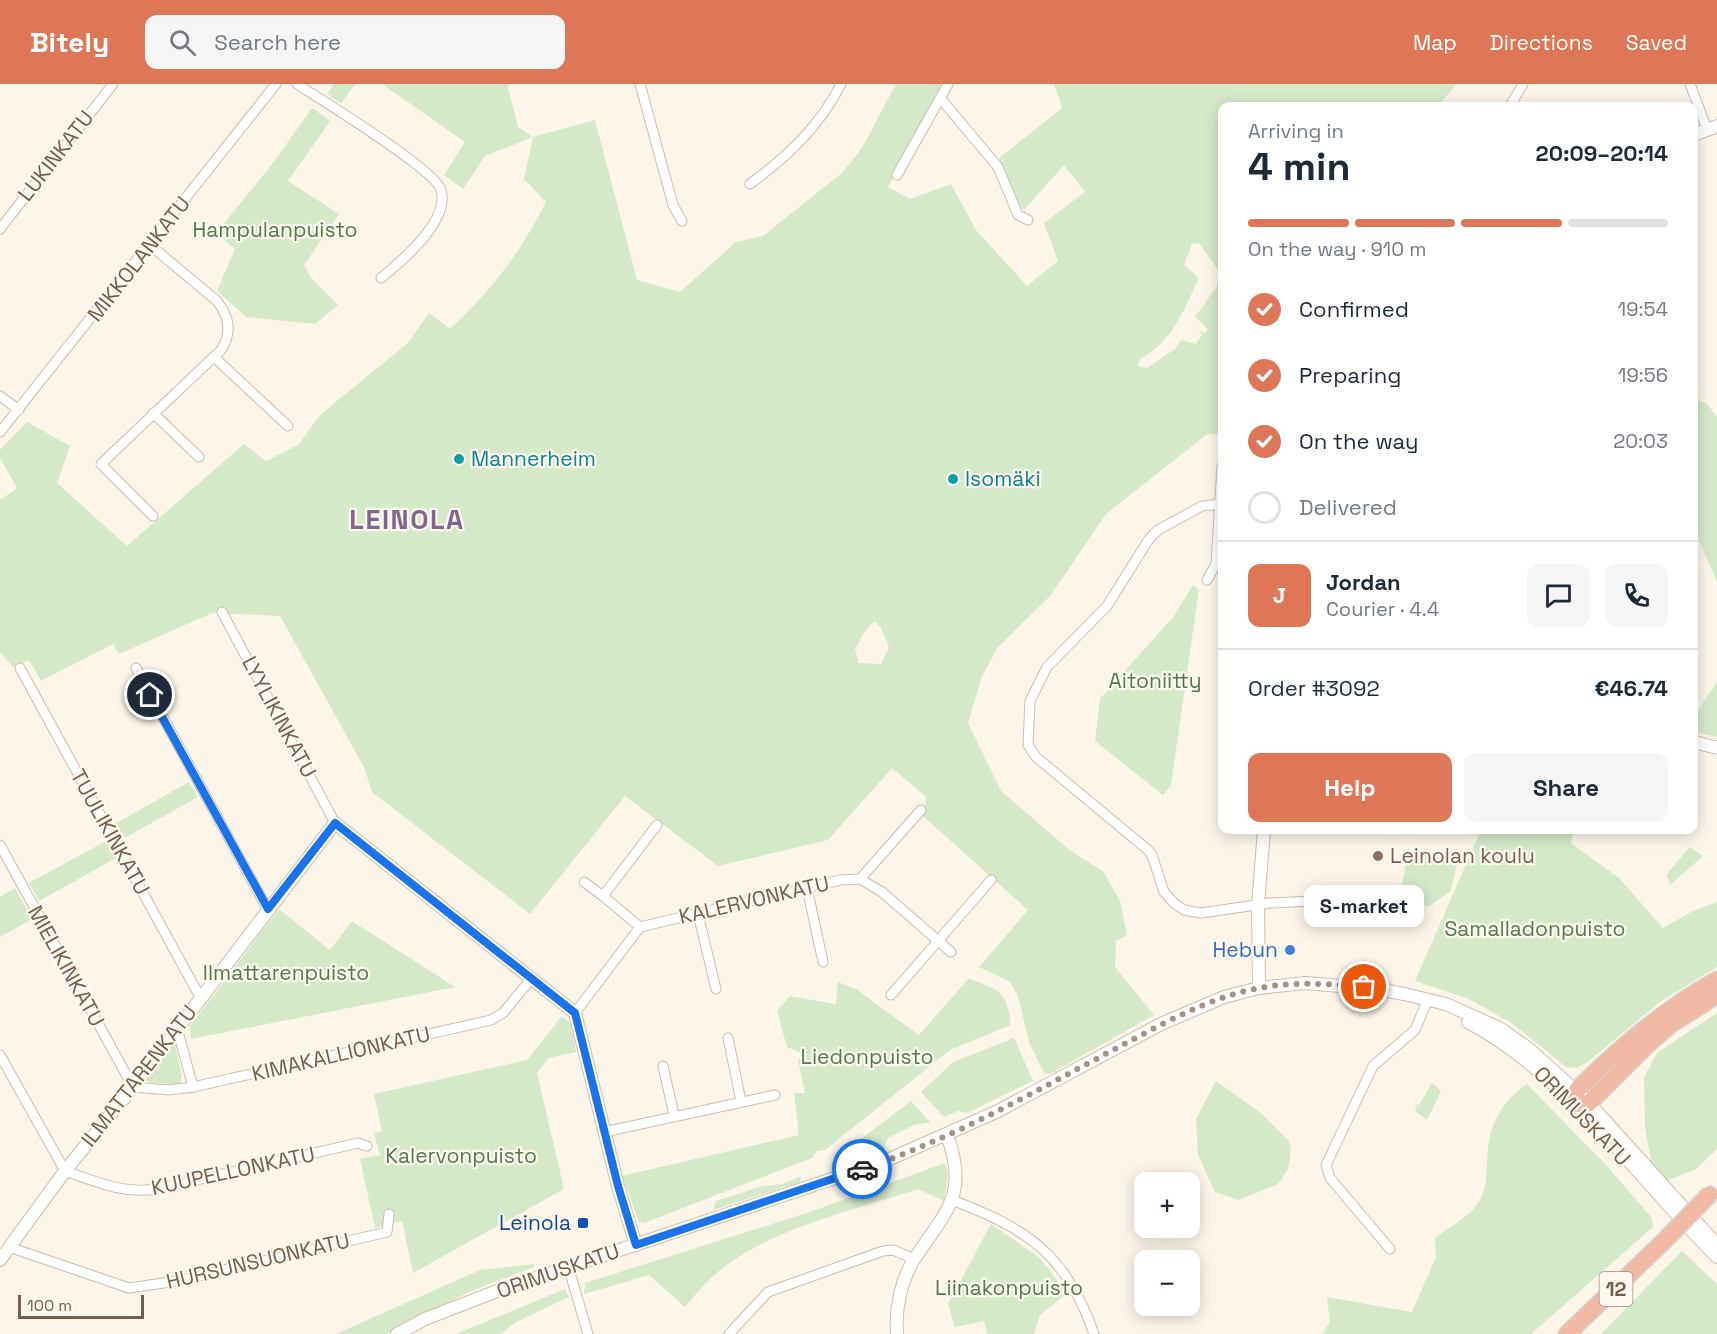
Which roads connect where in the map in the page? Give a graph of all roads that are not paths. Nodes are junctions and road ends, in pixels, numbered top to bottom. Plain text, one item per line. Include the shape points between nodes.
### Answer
1 (113, 84) edge
2 (276, 84) edge
3 (297, 84) edge
4 (640, 84) edge
5 (841, 84) edge
6 (948, 84) edge
7 (1523, 84) edge
8 (1690, 84) edge
9 (941, 99) junction
10 (1512, 102) edge
11 (1712, 127) edge
12 (1698, 133) edge
13 (897, 175) dead end
14 (750, 184) dead end
15 (1028, 220) dead end
16 (682, 221) dead end
17 (0, 228) edge
18 (150, 245) junction
19 (381, 278) dead end
20 (214, 357) junction
21 (0, 396) edge
22 (19, 410) junction
23 (153, 413) junction
24 (288, 426) dead end
25 (0, 432) edge
26 (200, 457) dead end
27 (1218, 503) edge
28 (153, 516) dead end
29 (1218, 534) edge
30 (1207, 580) dead end
31 (222, 612) dead end
32 (20, 668) dead end
33 (135, 668) dead end
34 (1698, 743) edge
35 (1717, 748) edge
36 (921, 810) dead end
37 (335, 823) junction
38 (657, 825) dead end
39 (1264, 834) edge
40 (0, 845) edge
41 (860, 879) junction
42 (991, 880) dead end
43 (584, 882) dead end
44 (807, 888) junction
45 (603, 896) junction
46 (1335, 900) dead end
47 (1258, 905) junction
48 (268, 909) junction
49 (698, 914) junction
50 (640, 927) junction
51 (939, 941) junction
52 (951, 952) dead end
53 (823, 962) dead end
54 (531, 979) junction
55 (1717, 980) edge
56 (1259, 988) junction
57 (716, 989) dead end
58 (891, 995) dead end
59 (1717, 996) edge
60 (200, 997) junction
61 (1427, 1001) junction
62 (575, 1013) junction
63 (177, 1028) junction
64 (728, 1038) dead end
65 (0, 1055) edge
66 (663, 1066) dead end
67 (133, 1087) junction
68 (193, 1087) junction
69 (775, 1095) dead end
70 (1580, 1099) junction
71 (741, 1101) junction
72 (674, 1115) junction
73 (604, 1132) junction
74 (947, 1135) junction
75 (368, 1146) dead end
76 (65, 1171) junction
77 (1715, 1189) edge
78 (952, 1200) junction
79 (389, 1214) dead end
80 (636, 1245) junction
81 (1717, 1245) edge
82 (9, 1247) junction
83 (1390, 1249) dead end
84 (1717, 1257) edge
85 (914, 1259) junction
86 (0, 1260) edge
87 (568, 1266) junction
88 (397, 1334) edge
89 (588, 1334) edge
90 (729, 1334) edge
91 (897, 1334) edge
92 (1094, 1334) edge
93 (1568, 1334) edge

1 - 17 street, LUKINKATU
2 - 18 street, MIKKOLANKATU
3 - 19 street via 417,165 436,180 441,191 438,214 428,230 405,258
4 - 16 street via 673,205
5 - 14 street via 807,136
6 - 9 street
7 - 10 street
8 - 11 street
9 - 13 street
9 - 15 street via 998,167 1018,215
11 - 12 main road
18 - 20 street via 224,310 227,341
18 - 22 street, MIKKOLANKATU
20 - 23 street
20 - 24 street
21 - 22 street
22 - 25 street, MIKKOLANKATU
23 - 26 street
23 - 28 street via 101,464
27 - 47 street via 1202,506 1158,530 1107,606 1047,667 1030,700 1028,745 1036,757 1148,850 1164,892 1175,904 1201,913
29 - 30 street via 1216,564
31 - 37 street, LYYLIKINKATU
32 - 60 street, TUULIKINKATU
33 - 48 street
34 - 35 main road
36 - 41 street
37 - 48 main road, ILMATTARENKATU
37 - 54 main road
38 - 45 street
39 - 47 main road
40 - 67 street, MIELIKINKATU
41 - 44 street, KALERVONKATU
41 - 51 street, KALERVONKATU via 882,892
42 - 51 street
43 - 45 street
44 - 49 street, KALERVONKATU
44 - 53 street
45 - 50 street
46 - 47 street
47 - 56 main road
48 - 60 main road, ILMATTARENKATU
49 - 50 street, KALERVONKATU
49 - 57 street
50 - 62 street
51 - 52 street, KALERVONKATU
51 - 58 street
54 - 62 main road
54 - 68 street, KIMAKALLIONKATU via 503,1013 491,1020
55 - 70 highway via 1662,1015
56 - 61 main road, ORIMUSKATU via 1305,983 1352,986
56 - 74 main road, ORIMUSKATU via 1224,997 1161,1024
59 - 70 highway via 1671,1025
60 - 63 main road, ILMATTARENKATU
61 - 70 main road, ORIMUSKATU via 1509,1046
61 - 83 street via 1415,1030 1373,1066 1326,1165 1330,1178
62 - 73 main road
63 - 67 main road, ILMATTARENKATU
63 - 68 street
64 - 71 street
65 - 76 street
66 - 72 street
67 - 68 street, KIMAKALLIONKATU
67 - 76 main road, ILMATTARENKATU
69 - 71 street
70 - 81 main road, ORIMUSKATU
70 - 84 main road, ORIMUSKATU
71 - 72 street
72 - 73 street
73 - 80 main road
74 - 78 main road via 956,1167
74 - 80 main road, ORIMUSKATU via 883,1162
75 - 76 street, KUUPELLONKATU via 358,1143 135,1192
76 - 82 main road, ILMATTARENKATU
77 - 93 highway, 12, bridge
78 - 85 main road via 941,1224
78 - 92 street via 994,1218 1049,1254 1071,1280
79 - 82 street, HURSUNSUONKATU via 387,1232 177,1281 129,1288
80 - 87 main road, ORIMUSKATU
82 - 86 main road, ILMATTARENKATU
85 - 90 street via 893,1250 883,1251 768,1292
85 - 91 main road via 900,1294
87 - 88 main road, ORIMUSKATU via 435,1315
87 - 89 street

